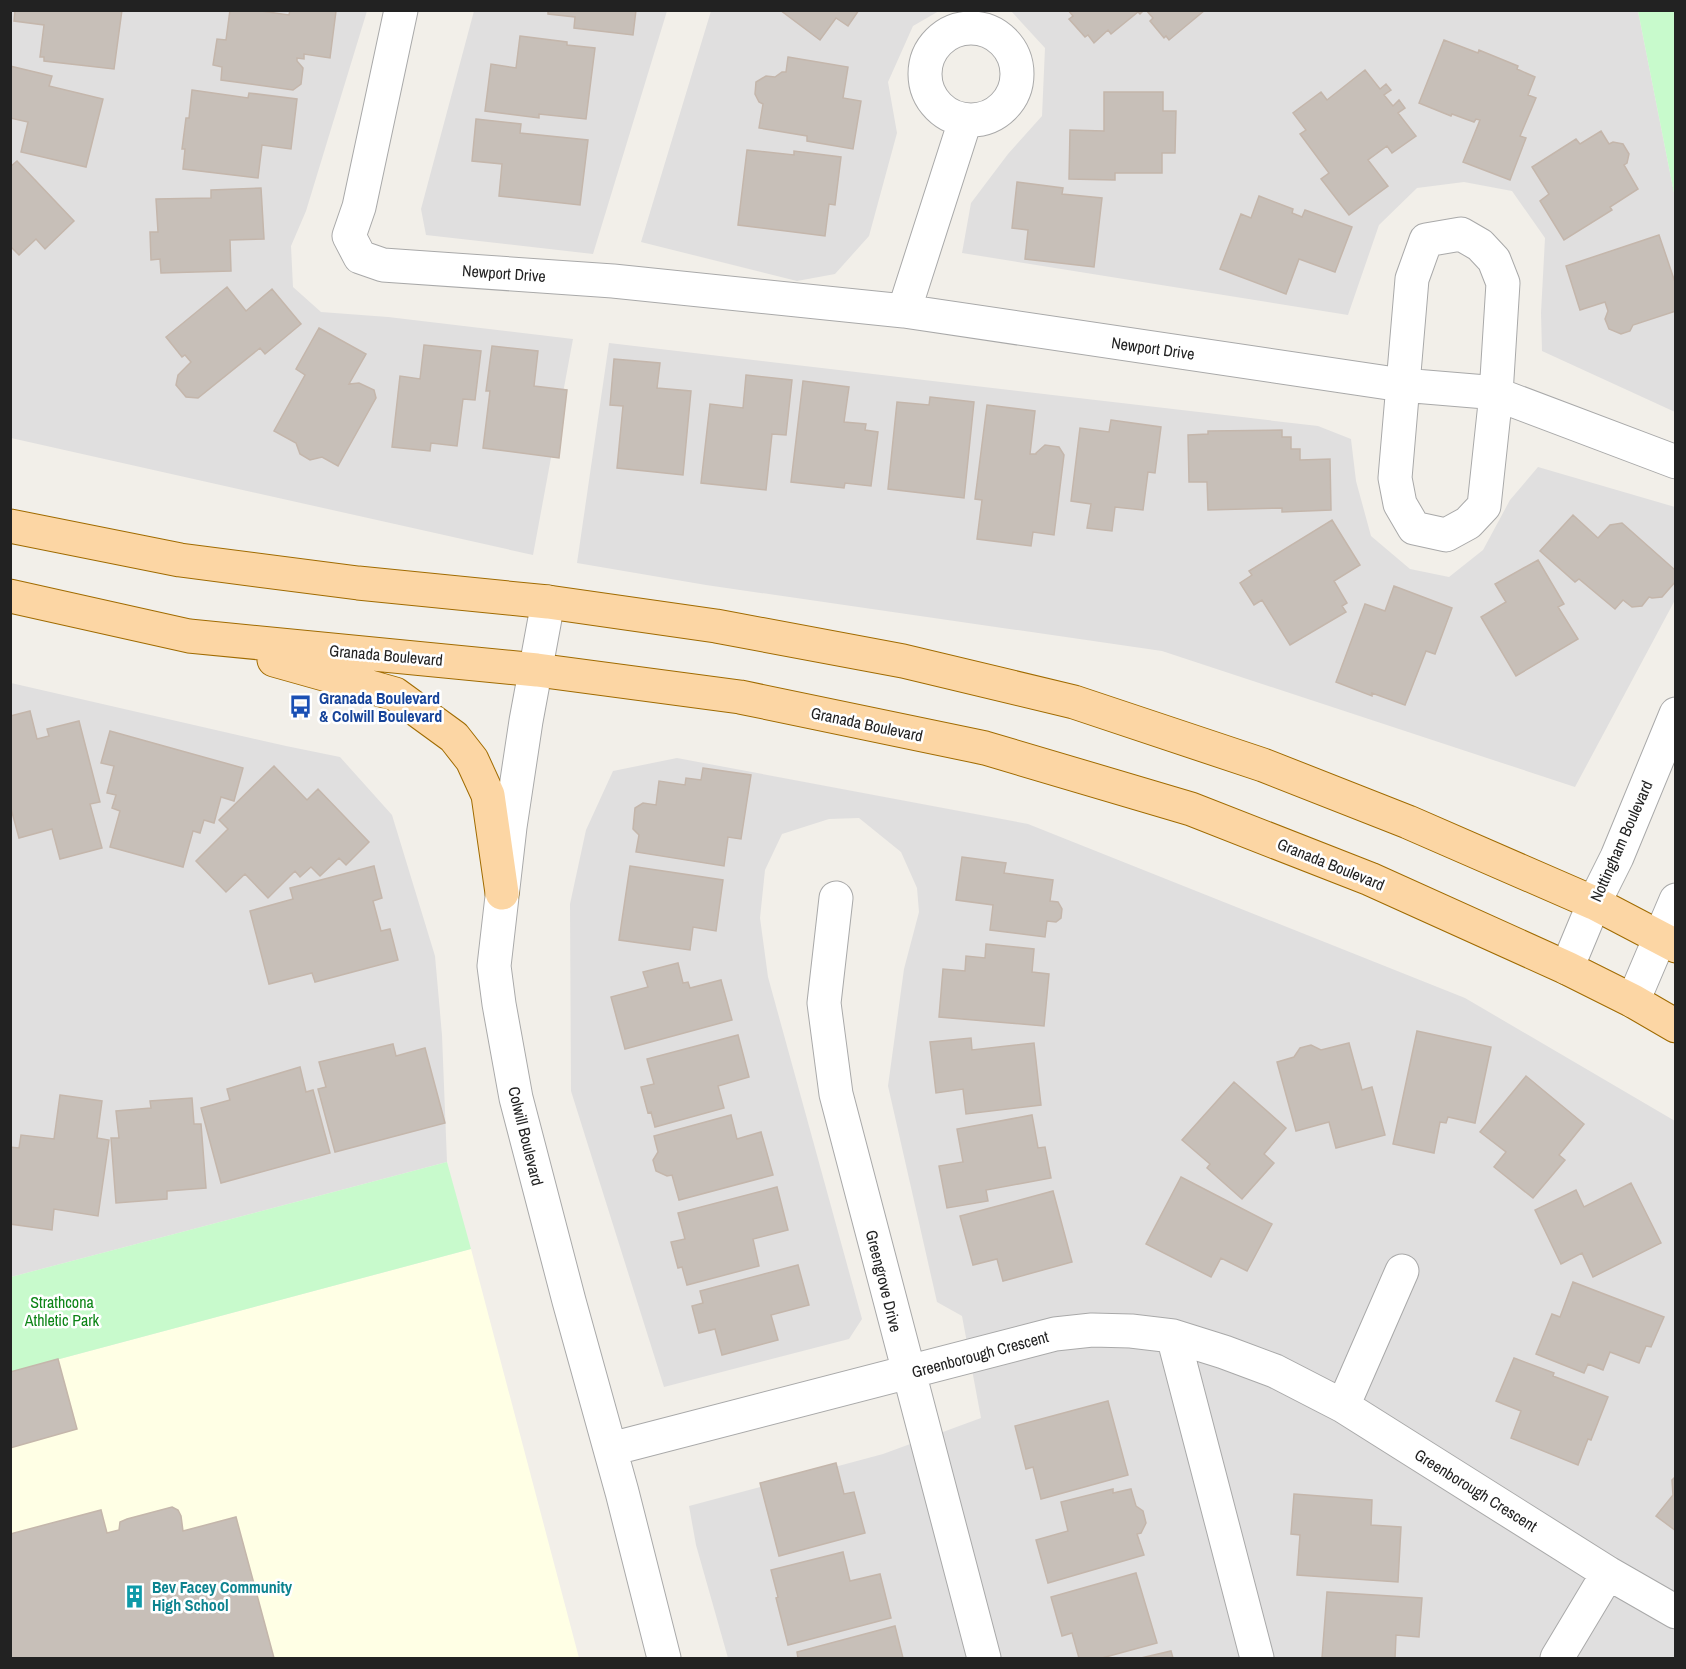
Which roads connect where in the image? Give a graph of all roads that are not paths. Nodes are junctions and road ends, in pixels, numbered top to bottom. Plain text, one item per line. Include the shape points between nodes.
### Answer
1 (401, 10) edge
2 (965, 121) dead end
3 (904, 311) junction
4 (1402, 385) junction
5 (1496, 394) junction
6 (1676, 462) edge
7 (10, 526) edge
8 (10, 596) edge
9 (548, 602) junction
10 (189, 636) junction
11 (537, 670) junction
12 (1676, 714) edge
13 (502, 893) junction
14 (836, 898) dead end
15 (1676, 900) edge
16 (1594, 903) junction
17 (1668, 942) edge
18 (1567, 968) junction
19 (1633, 1001) junction
20 (1676, 1026) edge
21 (1402, 1271) dead end
22 (1173, 1336) junction
23 (908, 1373) junction
24 (1343, 1406) junction
25 (611, 1449) junction
26 (1608, 1573) junction
27 (1676, 1612) edge
28 (664, 1659) edge
29 (984, 1659) edge
30 (1257, 1659) edge
31 (1557, 1659) edge

1 - 3 street, Newport Drive via 359,207 349,236 360,257 383,265 614,280
2 - 3 street
3 - 4 street, Newport Drive
4 - 5 street, Newport Drive
4 - 5 street via 1395,478 1401,504 1414,528 1446,535 1468,523 1484,506
4 - 5 street via 1412,279 1426,240 1461,234 1480,245 1494,260 1503,283
5 - 6 street, Newport Drive
7 - 9 main road via 180,560
8 - 10 main road, Granada Boulevard
9 - 11 street, Colwill Boulevard
9 - 16 main road via 716,626 880,656 1074,702 1275,769
10 - 11 main road, Granada Boulevard
10 - 13 main road via 395,694 454,737 471,760 488,795
11 - 13 street, Colwill Boulevard
11 - 18 main road, Granada Boulevard via 741,697 984,748 1191,809 1370,879
12 - 16 street, Nottingham Boulevard
13 - 25 street, Colwill Boulevard via 494,966 516,1098
14 - 23 street, Greengrove Drive via 824,1003 836,1094
15 - 17 street
16 - 17 main road
16 - 18 street, Nottingham Boulevard
17 - 19 street
18 - 19 main road, Granada Boulevard
19 - 20 main road, Granada Boulevard
21 - 24 street
22 - 23 street, Greenborough Crescent via 1092,1330 1055,1334
22 - 24 street, Greenborough Crescent via 1275,1371
22 - 30 street
23 - 25 street, Greenborough Crescent
23 - 29 street, Greengrove Drive
24 - 26 street, Greenborough Crescent
25 - 28 street, Colwill Boulevard
26 - 27 street, Greenborough Crescent
26 - 31 street

